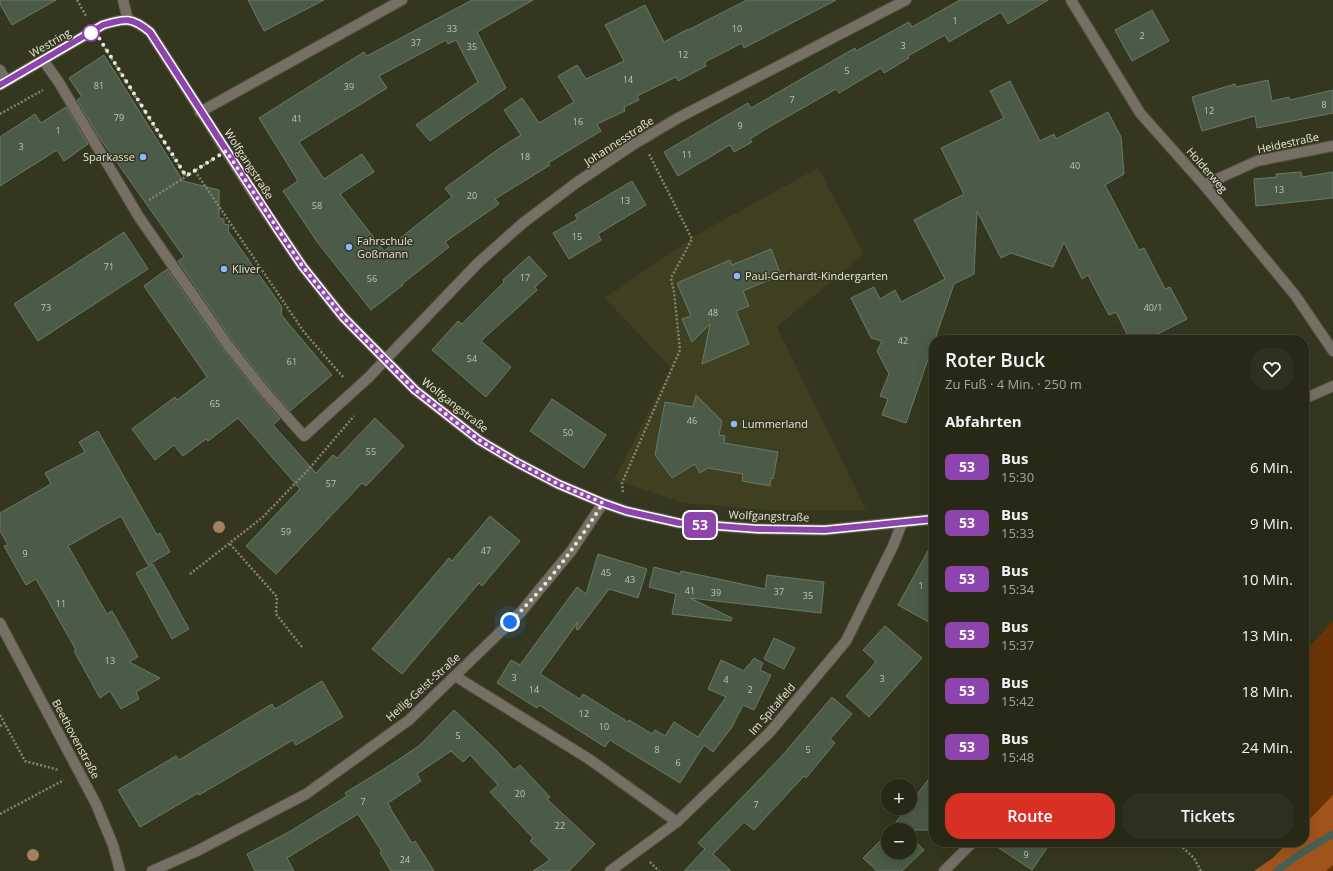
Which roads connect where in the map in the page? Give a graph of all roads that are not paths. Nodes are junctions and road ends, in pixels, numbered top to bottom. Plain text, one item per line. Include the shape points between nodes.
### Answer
1 (123, 0) edge
2 (402, 0) edge
3 (906, 0) edge
4 (1071, 0) edge
5 (128, 20) junction
6 (43, 60) junction
7 (0, 70) edge
8 (3, 83) edge
9 (200, 112) junction
10 (1333, 146) edge
11 (1204, 185) junction
12 (1333, 351) edge
13 (385, 360) junction
14 (1333, 386) edge
15 (1309, 397) edge
16 (603, 503) junction
17 (929, 519) edge
18 (902, 523) junction
19 (0, 622) edge
20 (455, 676) junction
21 (676, 822) junction
22 (968, 847) edge
23 (120, 871) edge
24 (152, 871) edge
25 (610, 871) edge
26 (944, 871) edge

1 - 5 street
2 - 9 street
3 - 13 street, Johannesstraße via 678,118 576,183 523,223 478,262
4 - 11 street, Holderweg via 1140,113
5 - 6 street, Westring via 103,25
5 - 9 street, Wolfgangstraße via 140,24 150,32
6 - 8 street, Westring
6 - 13 street, Johannesstraße via 135,209 227,344 304,436
7 - 8 street, Westring
9 - 13 street, Wolfgangstraße via 303,267 343,317
10 - 11 street, Heidestraße via 1257,161
11 - 12 street, Holderweg via 1295,296
13 - 16 street, Wolfgangstraße via 415,390 479,440 558,484
14 - 15 street
16 - 18 street, Wolfgangstraße via 679,523 758,529 825,530
16 - 20 street, Heilig-Geist-Straße via 572,550 520,612
17 - 18 street, Wolfgangstraße
18 - 21 street, Im Spitalfeld via 846,641 770,732
19 - 23 street, Beethovenstraße via 78,775 96,804
20 - 21 street via 590,759
20 - 24 street, Heilig-Geist-Straße via 409,720 306,794 197,851
21 - 25 street, Im Spitalfeld
22 - 26 street

